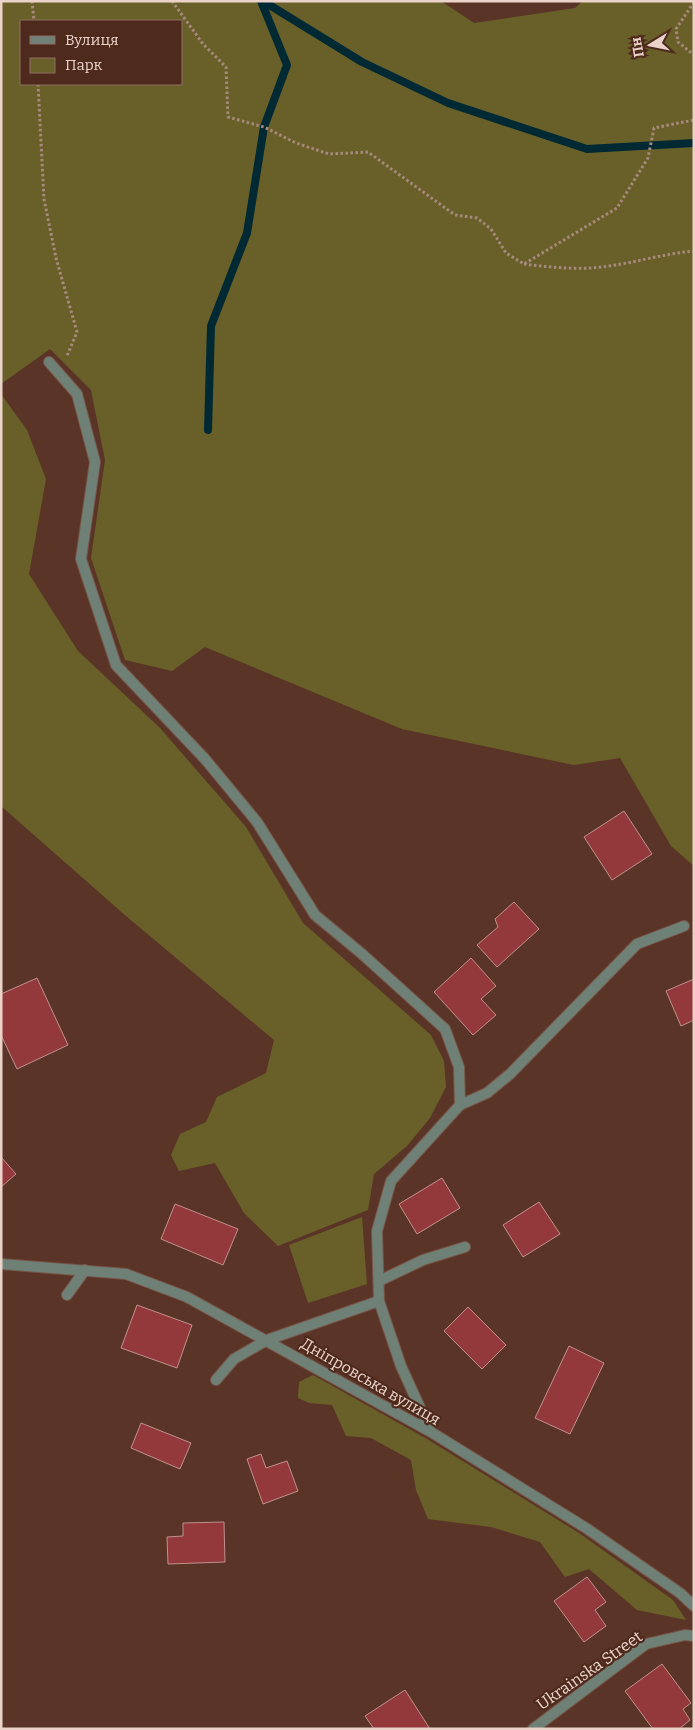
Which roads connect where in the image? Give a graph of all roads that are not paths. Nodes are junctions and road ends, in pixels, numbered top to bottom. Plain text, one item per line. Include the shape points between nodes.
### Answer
1 (49, 362) dead end
2 (684, 926) dead end
3 (460, 1105) junction
4 (465, 1247) dead end
5 (1, 1264) edge
6 (85, 1270) junction
7 (379, 1281) junction
8 (67, 1295) dead end
9 (380, 1301) junction
10 (267, 1340) junction
11 (216, 1380) dead end
12 (431, 1432) junction
13 (694, 1606) edge
14 (694, 1636) edge
15 (533, 1729) edge

1 - 3 street via 77,394 95,462 80,559 116,665 205,759 257,822 315,915 444,1029 459,1067
2 - 3 street via 637,944 510,1074 487,1093
3 - 7 street via 391,1181 377,1231
4 - 7 street via 423,1260
5 - 6 street, Дніпровська вулиця
6 - 8 street
6 - 10 street, Дніпровська вулиця via 126,1274 186,1297
7 - 9 street
9 - 10 street
9 - 12 street via 401,1366
10 - 11 street via 234,1359
10 - 12 street, Дніпровська вулиця
12 - 13 street, Дніпровська вулиця via 586,1528
14 - 15 street, Ukrainska Street via 646,1644

